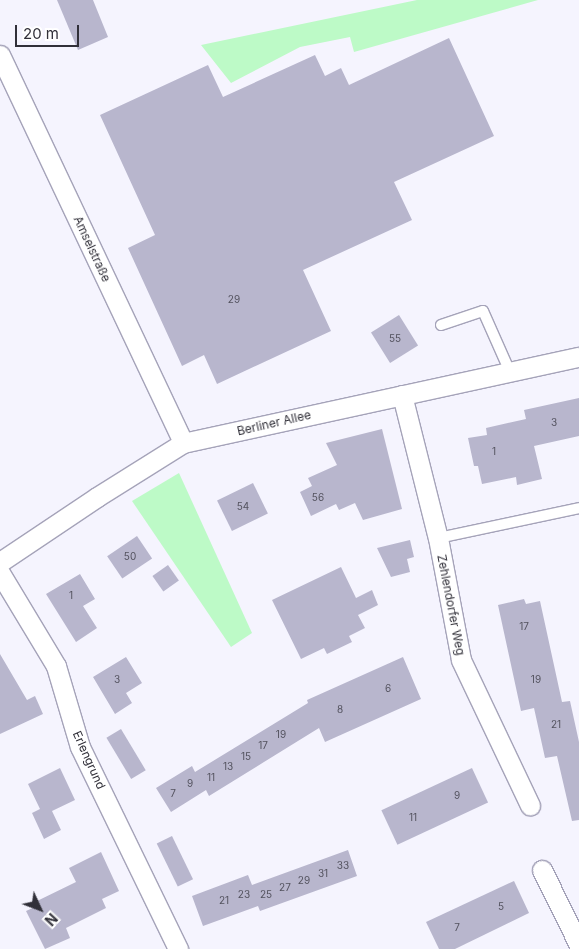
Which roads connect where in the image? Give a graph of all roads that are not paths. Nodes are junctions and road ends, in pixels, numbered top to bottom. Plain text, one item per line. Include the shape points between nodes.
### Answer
1 (0, 55) edge
2 (441, 325) dead end
3 (579, 357) edge
4 (510, 372) junction
5 (402, 394) junction
6 (183, 443) junction
7 (579, 508) edge
8 (438, 538) junction
9 (0, 562) edge
10 (0, 573) edge
11 (530, 805) dead end
12 (542, 870) dead end
13 (573, 917) edge
14 (579, 945) edge
15 (178, 949) edge

1 - 6 street, Amselstraße
2 - 4 lane via 483,311
3 - 4 street, Berliner Allee
4 - 5 street, Berliner Allee
5 - 6 street, Berliner Allee
5 - 8 street, Zehlendorfer Weg
6 - 9 street, Berliner Allee
7 - 8 lane
8 - 11 street, Zehlendorfer Weg via 461,660
10 - 15 street, Erlengrund via 56,666 80,746
12 - 13 street
13 - 14 street

